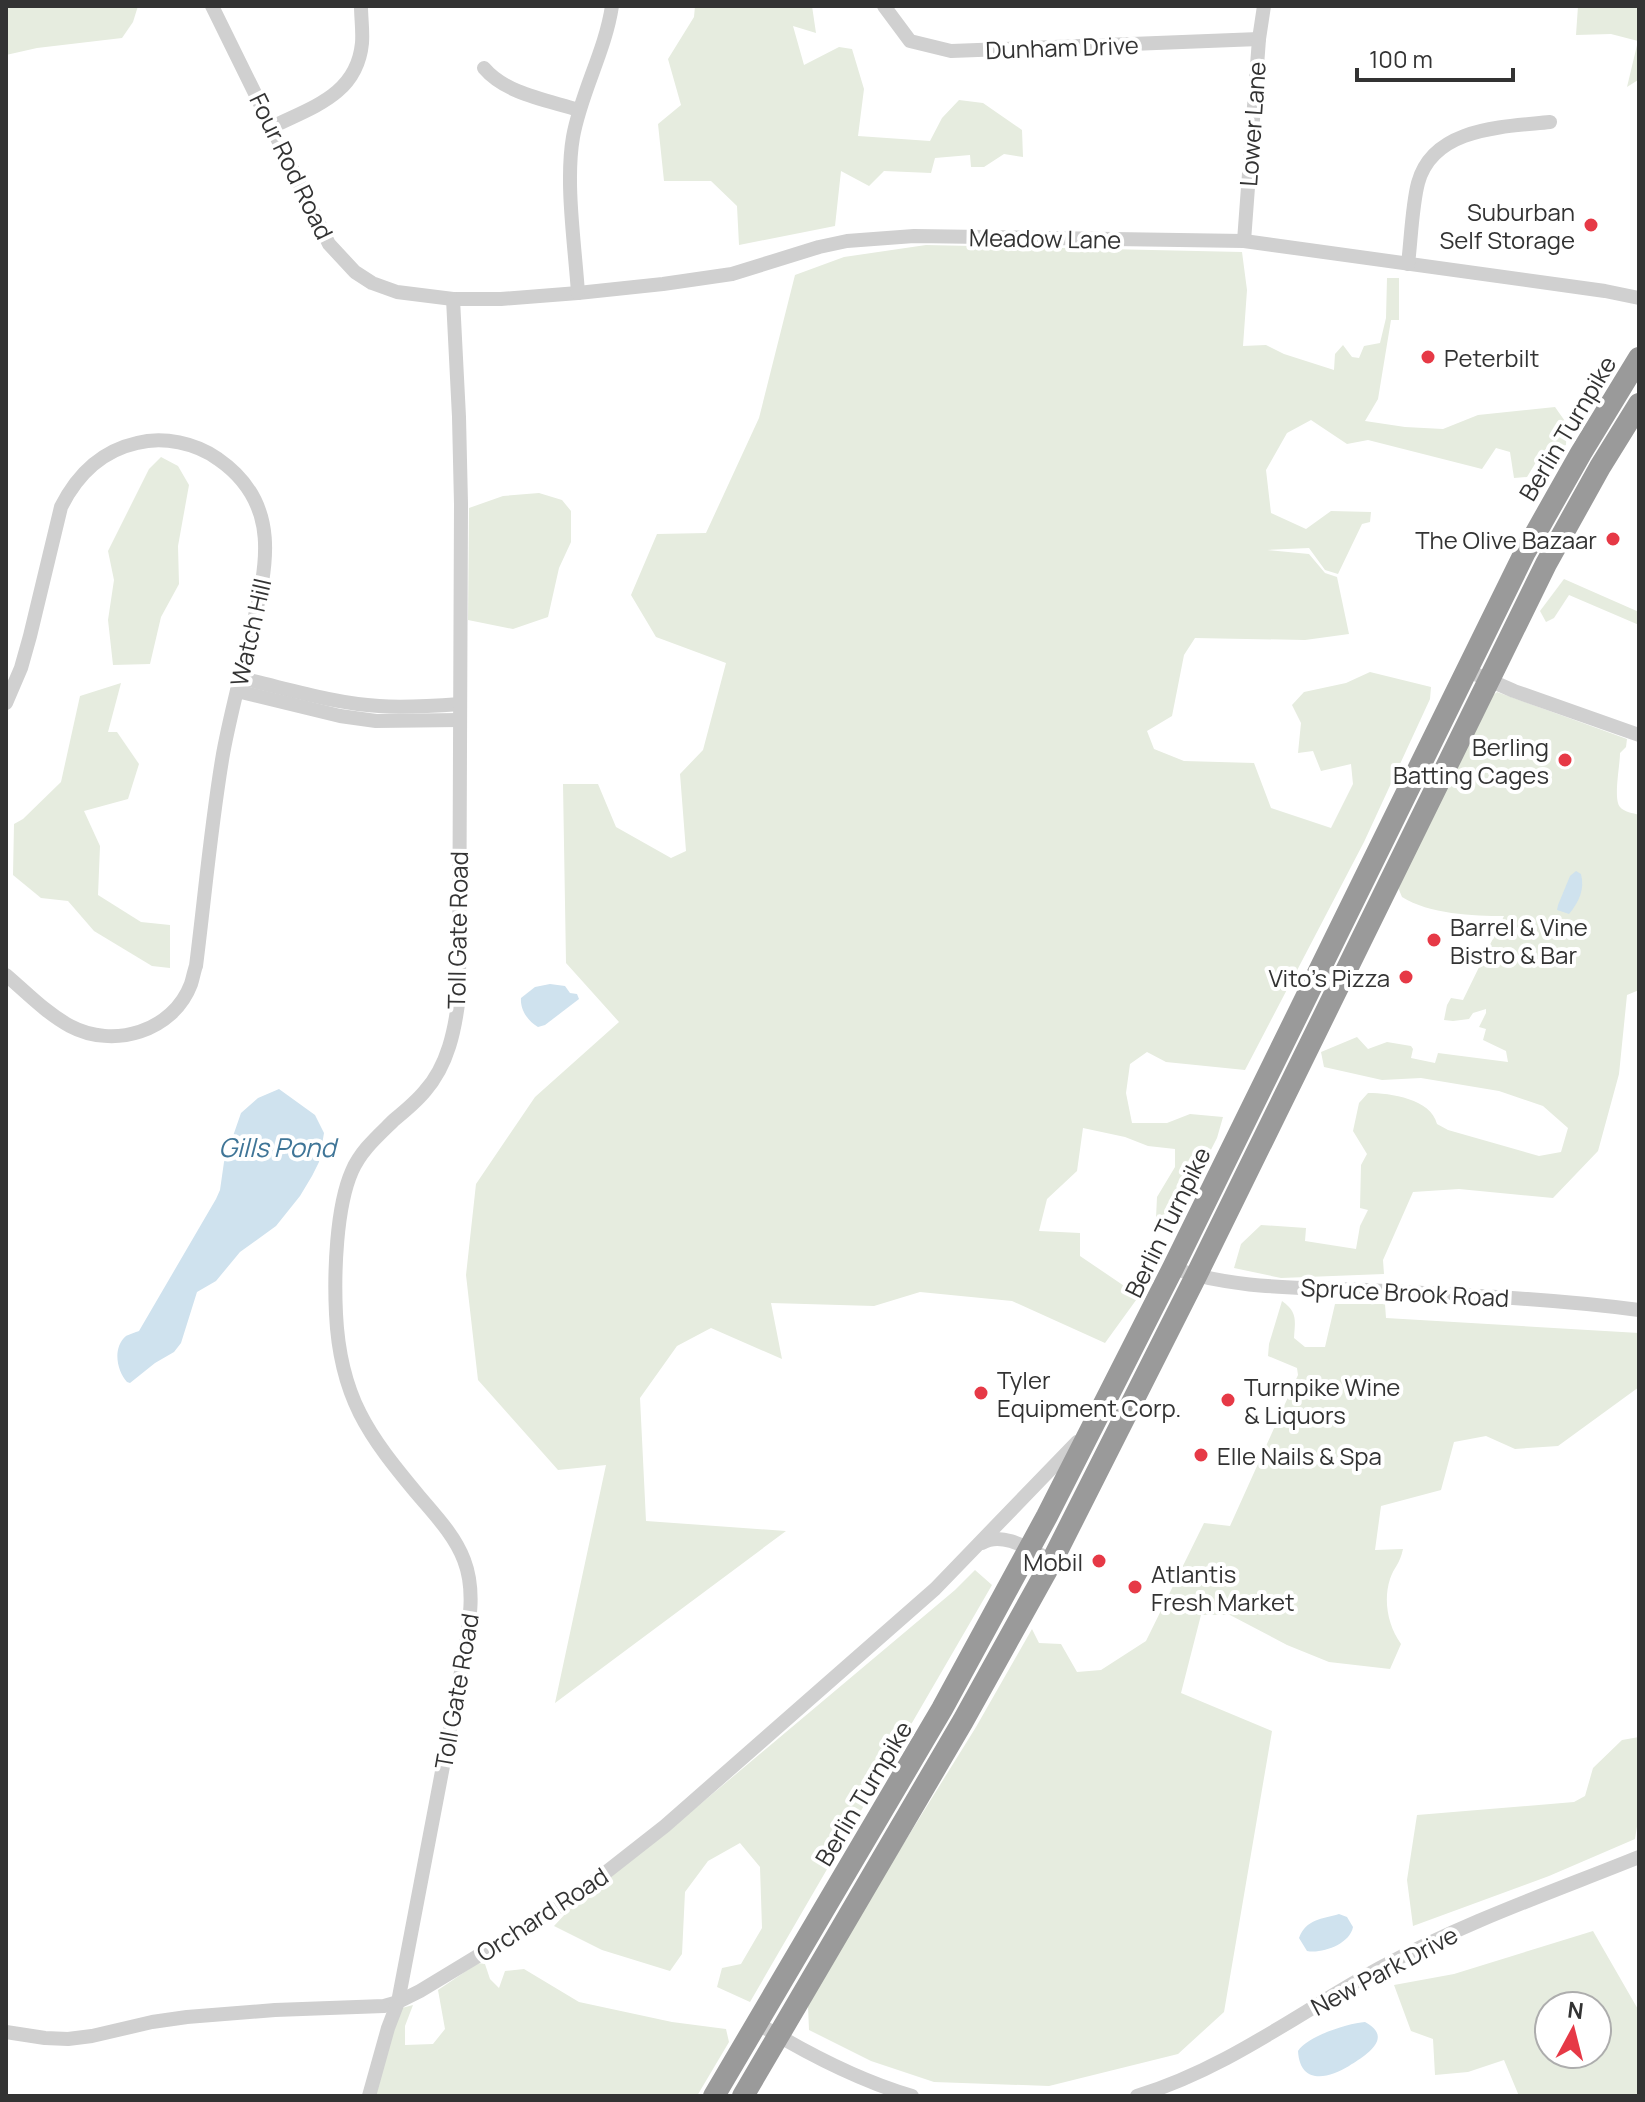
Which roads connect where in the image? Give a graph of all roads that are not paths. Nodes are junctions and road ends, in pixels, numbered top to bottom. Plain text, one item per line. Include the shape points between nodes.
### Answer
1 (212, 6) edge
2 (361, 6) edge
3 (612, 6) edge
4 (884, 6) edge
5 (1264, 6) edge
6 (1259, 39) junction
7 (484, 68) dead end
8 (579, 110) junction
9 (1550, 122) dead end
10 (272, 127) junction
11 (1244, 241) junction
12 (1408, 264) junction
13 (578, 293) junction
14 (1639, 298) edge
15 (453, 299) junction
16 (1639, 358) edge
17 (1639, 404) edge
18 (1466, 670) junction
19 (1489, 680) junction
20 (238, 684) junction
21 (6, 703) edge
22 (460, 704) junction
23 (413, 714) junction
24 (460, 720) junction
25 (1639, 735) edge
26 (6, 975) edge
27 (1173, 1268) junction
28 (1196, 1276) junction
29 (1639, 1310) edge
30 (1104, 1407) junction
31 (1029, 1550) junction
32 (972, 1551) junction
33 (1052, 1561) junction
34 (1639, 1857) edge
35 (398, 2002) junction
36 (757, 2023) junction
37 (6, 2032) edge
38 (778, 2036) junction
39 (369, 2096) edge
40 (714, 2096) edge
41 (743, 2096) edge
42 (912, 2096) edge
43 (1137, 2096) edge

1 - 10 street, Four Rod Road
2 - 10 street via 362,43 344,88
3 - 8 street
4 - 6 street, Dunham Drive via 910,41 951,51
5 - 6 street, Lower Lane
6 - 11 street, Lower Lane
7 - 8 street via 506,86
8 - 13 street via 571,161
9 - 12 street via 1490,129 1450,141 1428,161 1418,183
10 - 15 street, Four Rod Road via 319,227 341,259 372,283 397,292
11 - 12 street, Meadow Lane
11 - 13 street, Meadow Lane via 875,238 819,247 732,274
12 - 14 street, Meadow Lane
13 - 15 street, Meadow Lane
15 - 22 street, Toll Gate Road via 460,456
16 - 18 highway, Berlin Turnpike via 1545,515
17 - 19 highway, Berlin Turnpike via 1572,517
18 - 19 street
18 - 27 highway, Berlin Turnpike
19 - 25 street
19 - 28 highway, Berlin Turnpike
20 - 21 street, Watch Hill via 267,554 257,504 239,476 216,457 185,444 151,440 101,458 70,488 54,530 21,668
20 - 23 street via 308,701 340,716 376,721
20 - 26 street, Watch Hill via 222,757 196,966 181,1002 152,1027 102,1037 68,1025
22 - 23 street
22 - 24 street, Toll Gate Road
23 - 24 street
24 - 35 street, Toll Gate Road via 461,961 454,1032 426,1091 369,1144 352,1168 338,1233 339,1357 351,1396 383,1453 455,1542 471,1598
27 - 28 street, Spruce Brook Road
27 - 30 highway, Berlin Turnpike
28 - 29 street, Spruce Brook Road via 1270,1286 1506,1297
28 - 33 highway, Berlin Turnpike
30 - 31 highway, Berlin Turnpike
30 - 32 street, Orchard Road via 1056,1466
31 - 32 street, Orchard Road via 991,1538
31 - 33 street, Orchard Road
31 - 36 highway, Berlin Turnpike
32 - 35 street, Orchard Road via 773,1733 596,1881 545,1917
33 - 38 highway, Berlin Turnpike
34 - 43 street, New Park Drive via 1417,1949 1232,2057
35 - 37 street, Orchard Road via 187,2017 68,2039
35 - 39 street, Toll Gate Road
36 - 38 street
36 - 40 highway, Berlin Turnpike
38 - 41 highway, Berlin Turnpike
38 - 42 street via 817,2058

